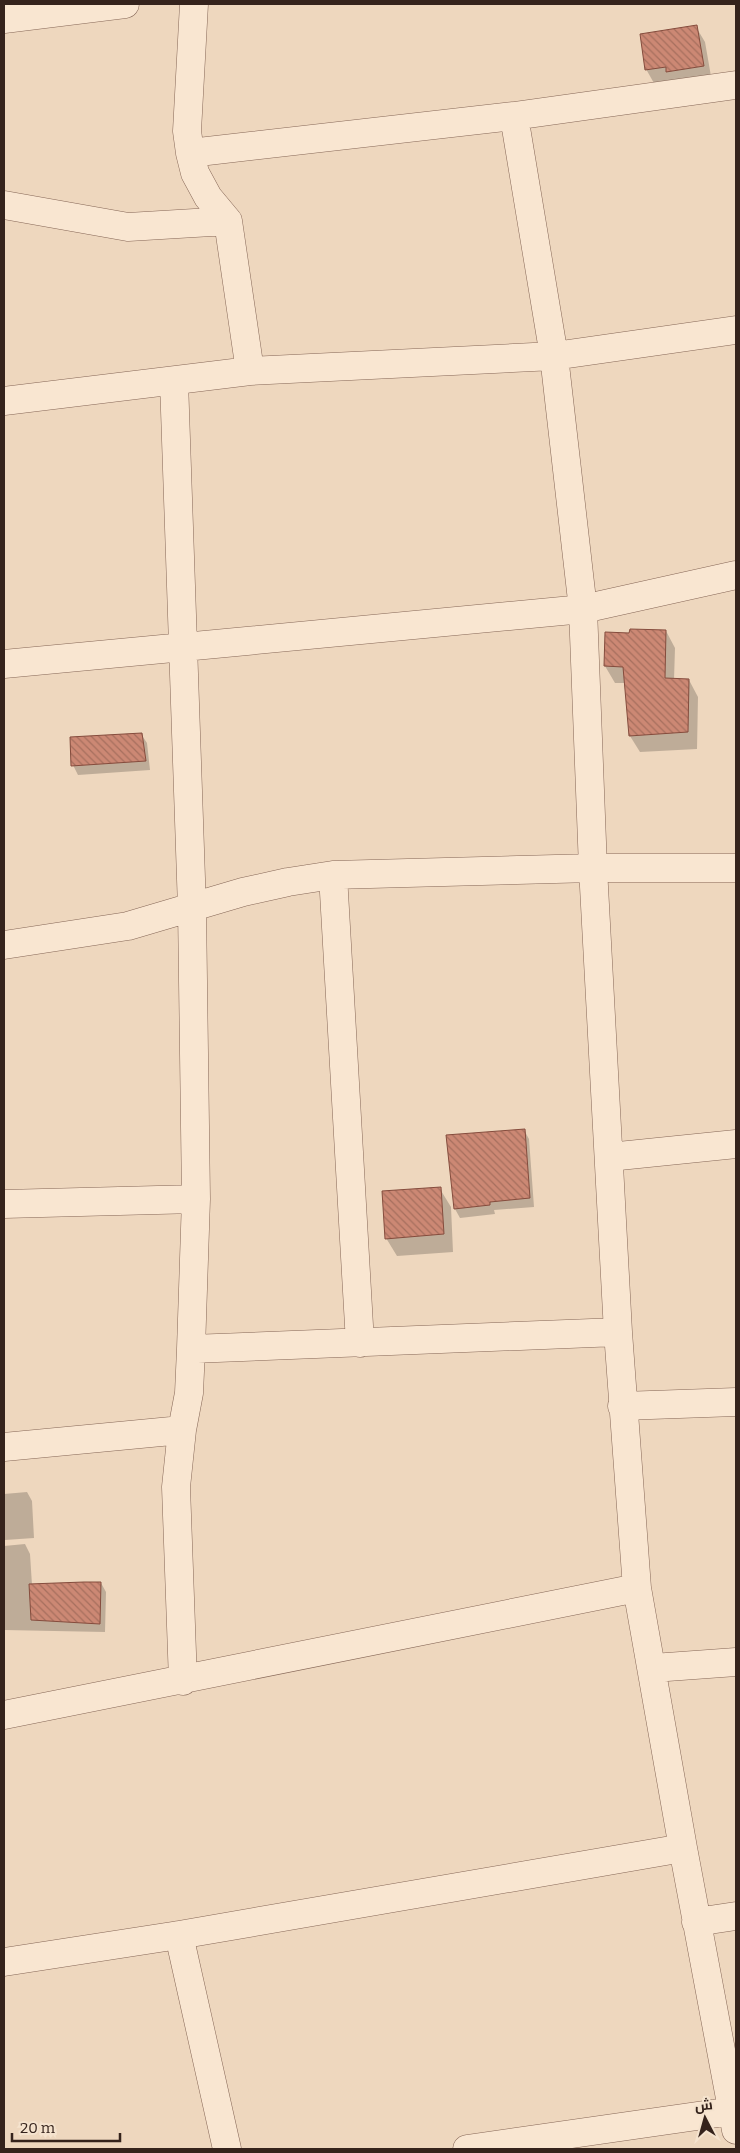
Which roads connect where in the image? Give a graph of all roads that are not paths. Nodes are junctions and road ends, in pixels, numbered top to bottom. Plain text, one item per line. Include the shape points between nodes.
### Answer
1 (125, 4) edge
2 (194, 4) edge
3 (4, 19) edge
4 (736, 84) edge
5 (514, 116) junction
6 (190, 153) junction
7 (4, 205) edge
8 (228, 221) junction
9 (735, 334) edge
10 (554, 356) junction
11 (250, 371) junction
12 (174, 381) junction
13 (4, 401) edge
14 (736, 575) edge
15 (583, 609) junction
16 (184, 648) junction
17 (4, 664) edge
18 (593, 868) junction
19 (736, 868) edge
20 (333, 875) junction
21 (192, 908) junction
22 (4, 945) edge
23 (736, 1144) edge
24 (609, 1157) junction
25 (196, 1199) junction
26 (4, 1204) edge
27 (618, 1332) junction
28 (360, 1342) junction
29 (191, 1350) junction
30 (736, 1402) edge
31 (622, 1406) junction
32 (182, 1430) junction
33 (4, 1447) edge
34 (637, 1588) junction
35 (736, 1662) edge
36 (653, 1668) junction
37 (183, 1681) junction
38 (4, 1716) edge
39 (683, 1848) junction
40 (736, 1916) edge
41 (696, 1922) junction
42 (179, 1935) junction
43 (4, 1962) edge
44 (734, 2121) edge
45 (227, 2149) edge
46 (467, 2149) edge

1 - 3 street
2 - 6 street via 187,132
4 - 5 street
5 - 6 street
5 - 10 street
6 - 8 street via 195,173
7 - 8 street via 128,226
8 - 11 street
9 - 10 street
10 - 11 street
10 - 15 street
11 - 12 street
12 - 13 street
12 - 16 street
14 - 15 street
15 - 16 street
15 - 18 street
16 - 17 street
16 - 21 street
18 - 19 street
18 - 20 street
18 - 24 street
20 - 21 street via 288,882
20 - 28 street
21 - 22 street via 128,926
21 - 25 street
23 - 24 street
24 - 27 street
25 - 26 street
25 - 29 street
27 - 28 street
27 - 31 street
28 - 29 street
29 - 32 street via 189,1393
30 - 31 street
31 - 34 street
32 - 33 street
32 - 37 street via 176,1487
34 - 36 street
34 - 37 street
35 - 36 street
36 - 39 street
37 - 38 street
39 - 41 street
39 - 42 street
40 - 41 street
41 - 44 street
42 - 43 street
42 - 45 street
44 - 46 street

